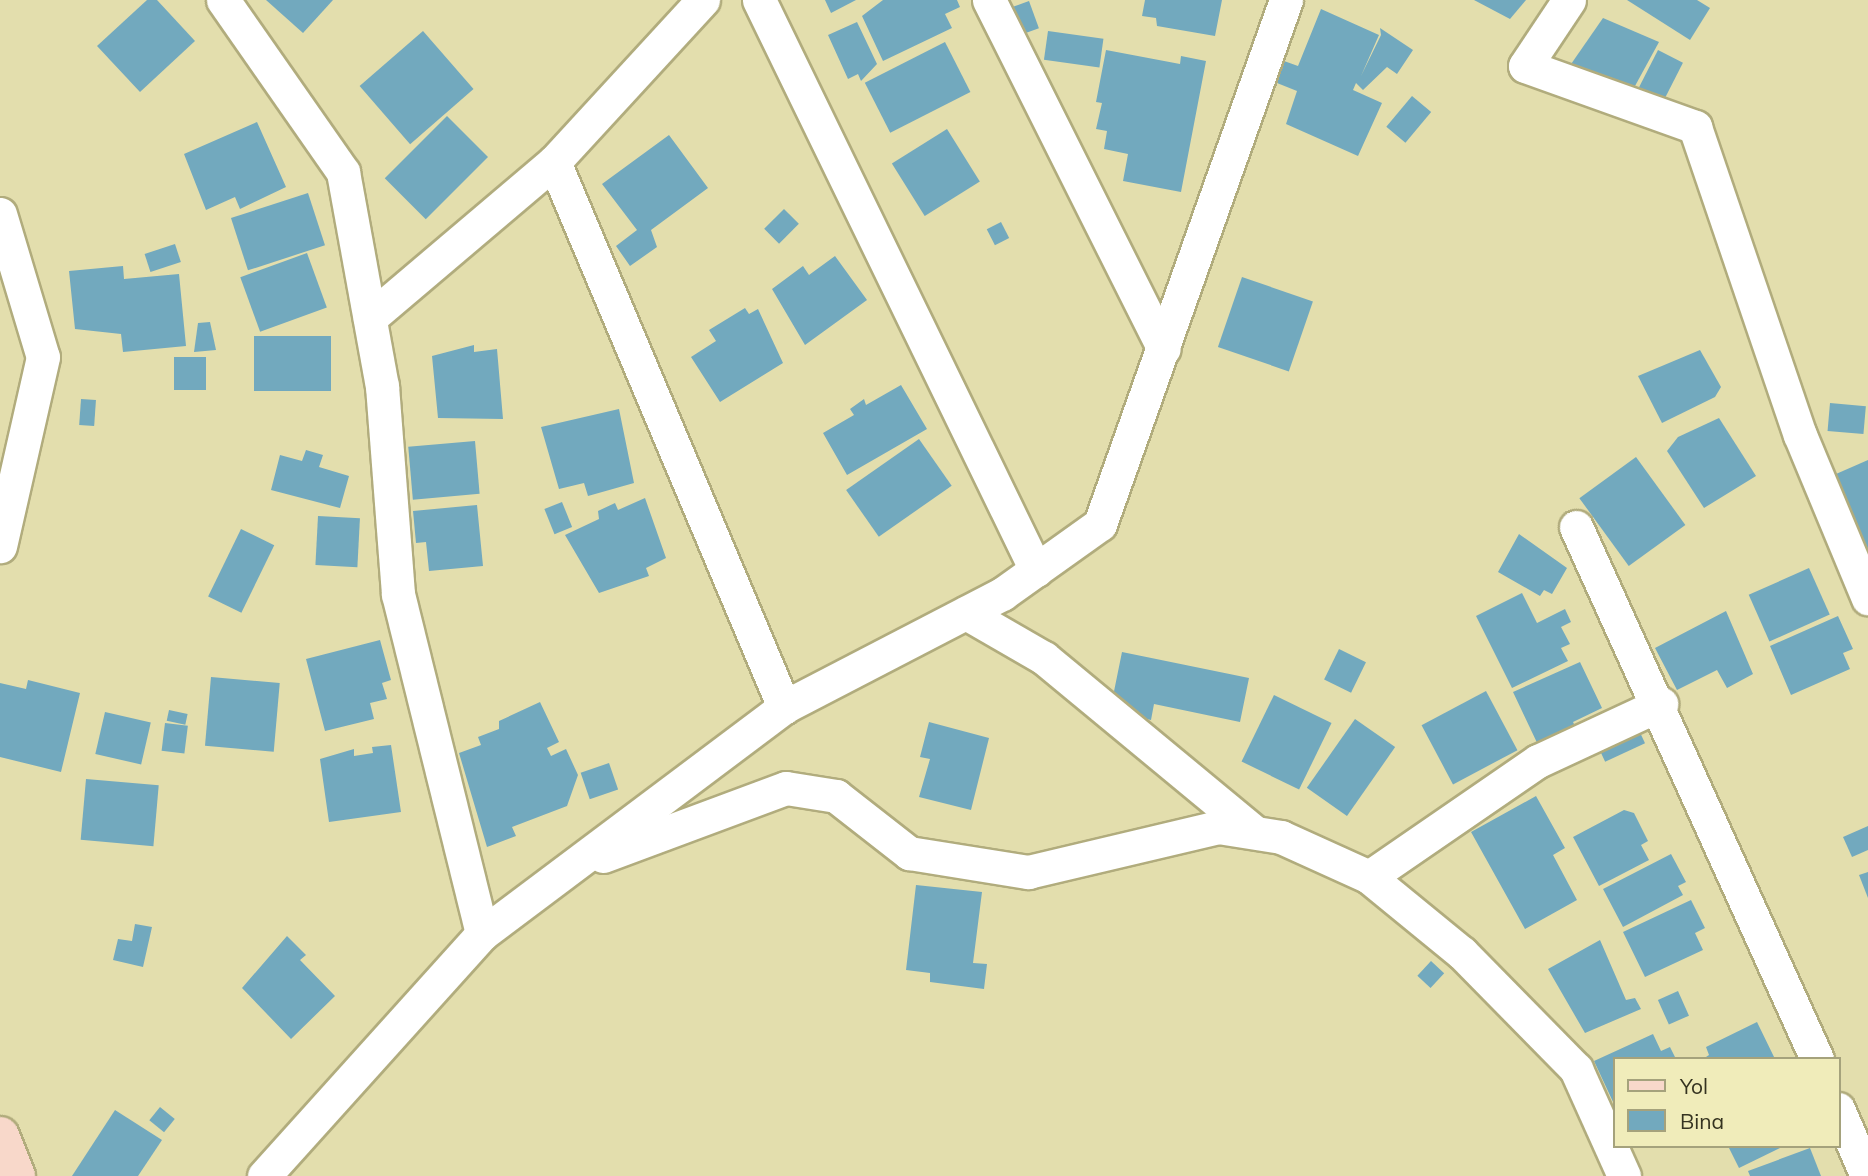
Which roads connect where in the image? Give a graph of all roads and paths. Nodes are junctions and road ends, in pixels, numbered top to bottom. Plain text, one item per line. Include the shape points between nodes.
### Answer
1 (223, 0) edge
2 (704, 0) edge
3 (760, 0) edge
4 (989, 0) edge
5 (1286, 0) edge
6 (1569, 0) edge
7 (554, 162) junction
8 (0, 214) edge
9 (370, 318) junction
10 (1164, 349) junction
11 (1576, 527) dead end
12 (0, 546) edge
13 (1036, 570) junction
14 (1868, 598) edge
15 (966, 613) junction
16 (1661, 704) junction
17 (784, 706) junction
18 (1256, 833) junction
19 (569, 868) junction
20 (1369, 877) junction
21 (482, 934) junction
22 (1816, 1057) edge
23 (1840, 1114) edge
24 (0, 1136) edge
25 (16, 1176) edge
26 (264, 1176) edge
27 (1624, 1176) edge
28 (1867, 1176) edge

1 - 9 street via 343,172
2 - 7 street
3 - 13 street
4 - 10 street
5 - 10 street
6 - 14 street via 1525,66 1695,127 1800,435
7 - 9 street
7 - 17 street
8 - 12 street via 43,357
9 - 21 street via 383,386 398,594
10 - 13 street via 1100,524
11 - 16 street
13 - 15 street
15 - 17 street
15 - 18 street via 1044,658
16 - 20 street via 1538,761
16 - 22 street
17 - 19 street
18 - 19 street via 1219,827 1028,872 909,853 836,796 786,788
18 - 20 street via 1280,837
19 - 21 street
20 - 27 street via 1462,953 1576,1069
21 - 26 street
23 - 28 street
24 - 25 main road

